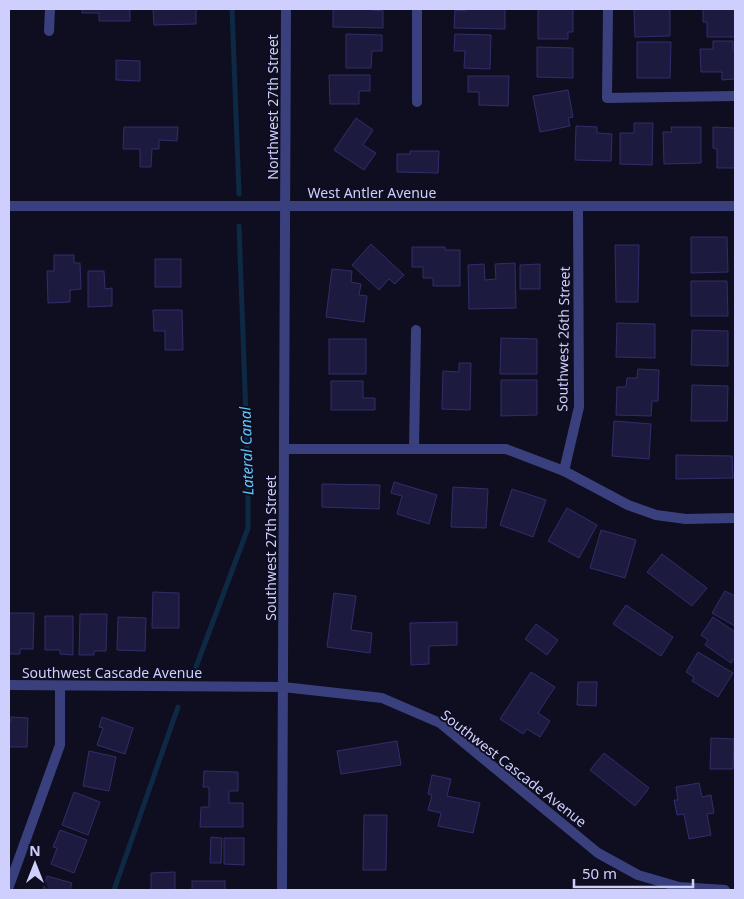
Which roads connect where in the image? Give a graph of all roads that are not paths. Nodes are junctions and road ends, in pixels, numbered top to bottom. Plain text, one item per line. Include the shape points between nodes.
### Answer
1 (50, 9) edge
2 (286, 9) edge
3 (417, 9) edge
4 (608, 9) edge
5 (49, 31) dead end
6 (735, 96) edge
7 (417, 102) dead end
8 (9, 206) edge
9 (285, 206) junction
10 (578, 206) junction
11 (735, 206) edge
12 (416, 330) dead end
13 (284, 449) junction
14 (414, 449) junction
15 (564, 471) junction
16 (735, 518) edge
17 (9, 685) edge
18 (60, 686) junction
19 (283, 687) junction
20 (9, 884) edge
21 (282, 890) edge
22 (725, 890) edge

1 - 5 street
2 - 9 street, Northwest 27th Street
3 - 7 street
4 - 6 street via 607,98
8 - 9 street, West Antler Avenue
9 - 10 street, West Antler Avenue
9 - 13 street, Southwest 27th Street
10 - 11 street, West Antler Avenue
10 - 15 street, Southwest 26th Street via 579,407
12 - 14 street
13 - 14 street
13 - 19 street, Southwest 27th Street
14 - 15 street via 506,449
15 - 16 street via 628,505 656,515 686,519
17 - 18 street, Southwest Cascade Avenue
18 - 19 street, Southwest Cascade Avenue
18 - 20 street via 60,745
19 - 21 street, Southwest 27th Street
19 - 22 street, Southwest Cascade Avenue via 382,698 440,723 598,853 638,874 680,887

